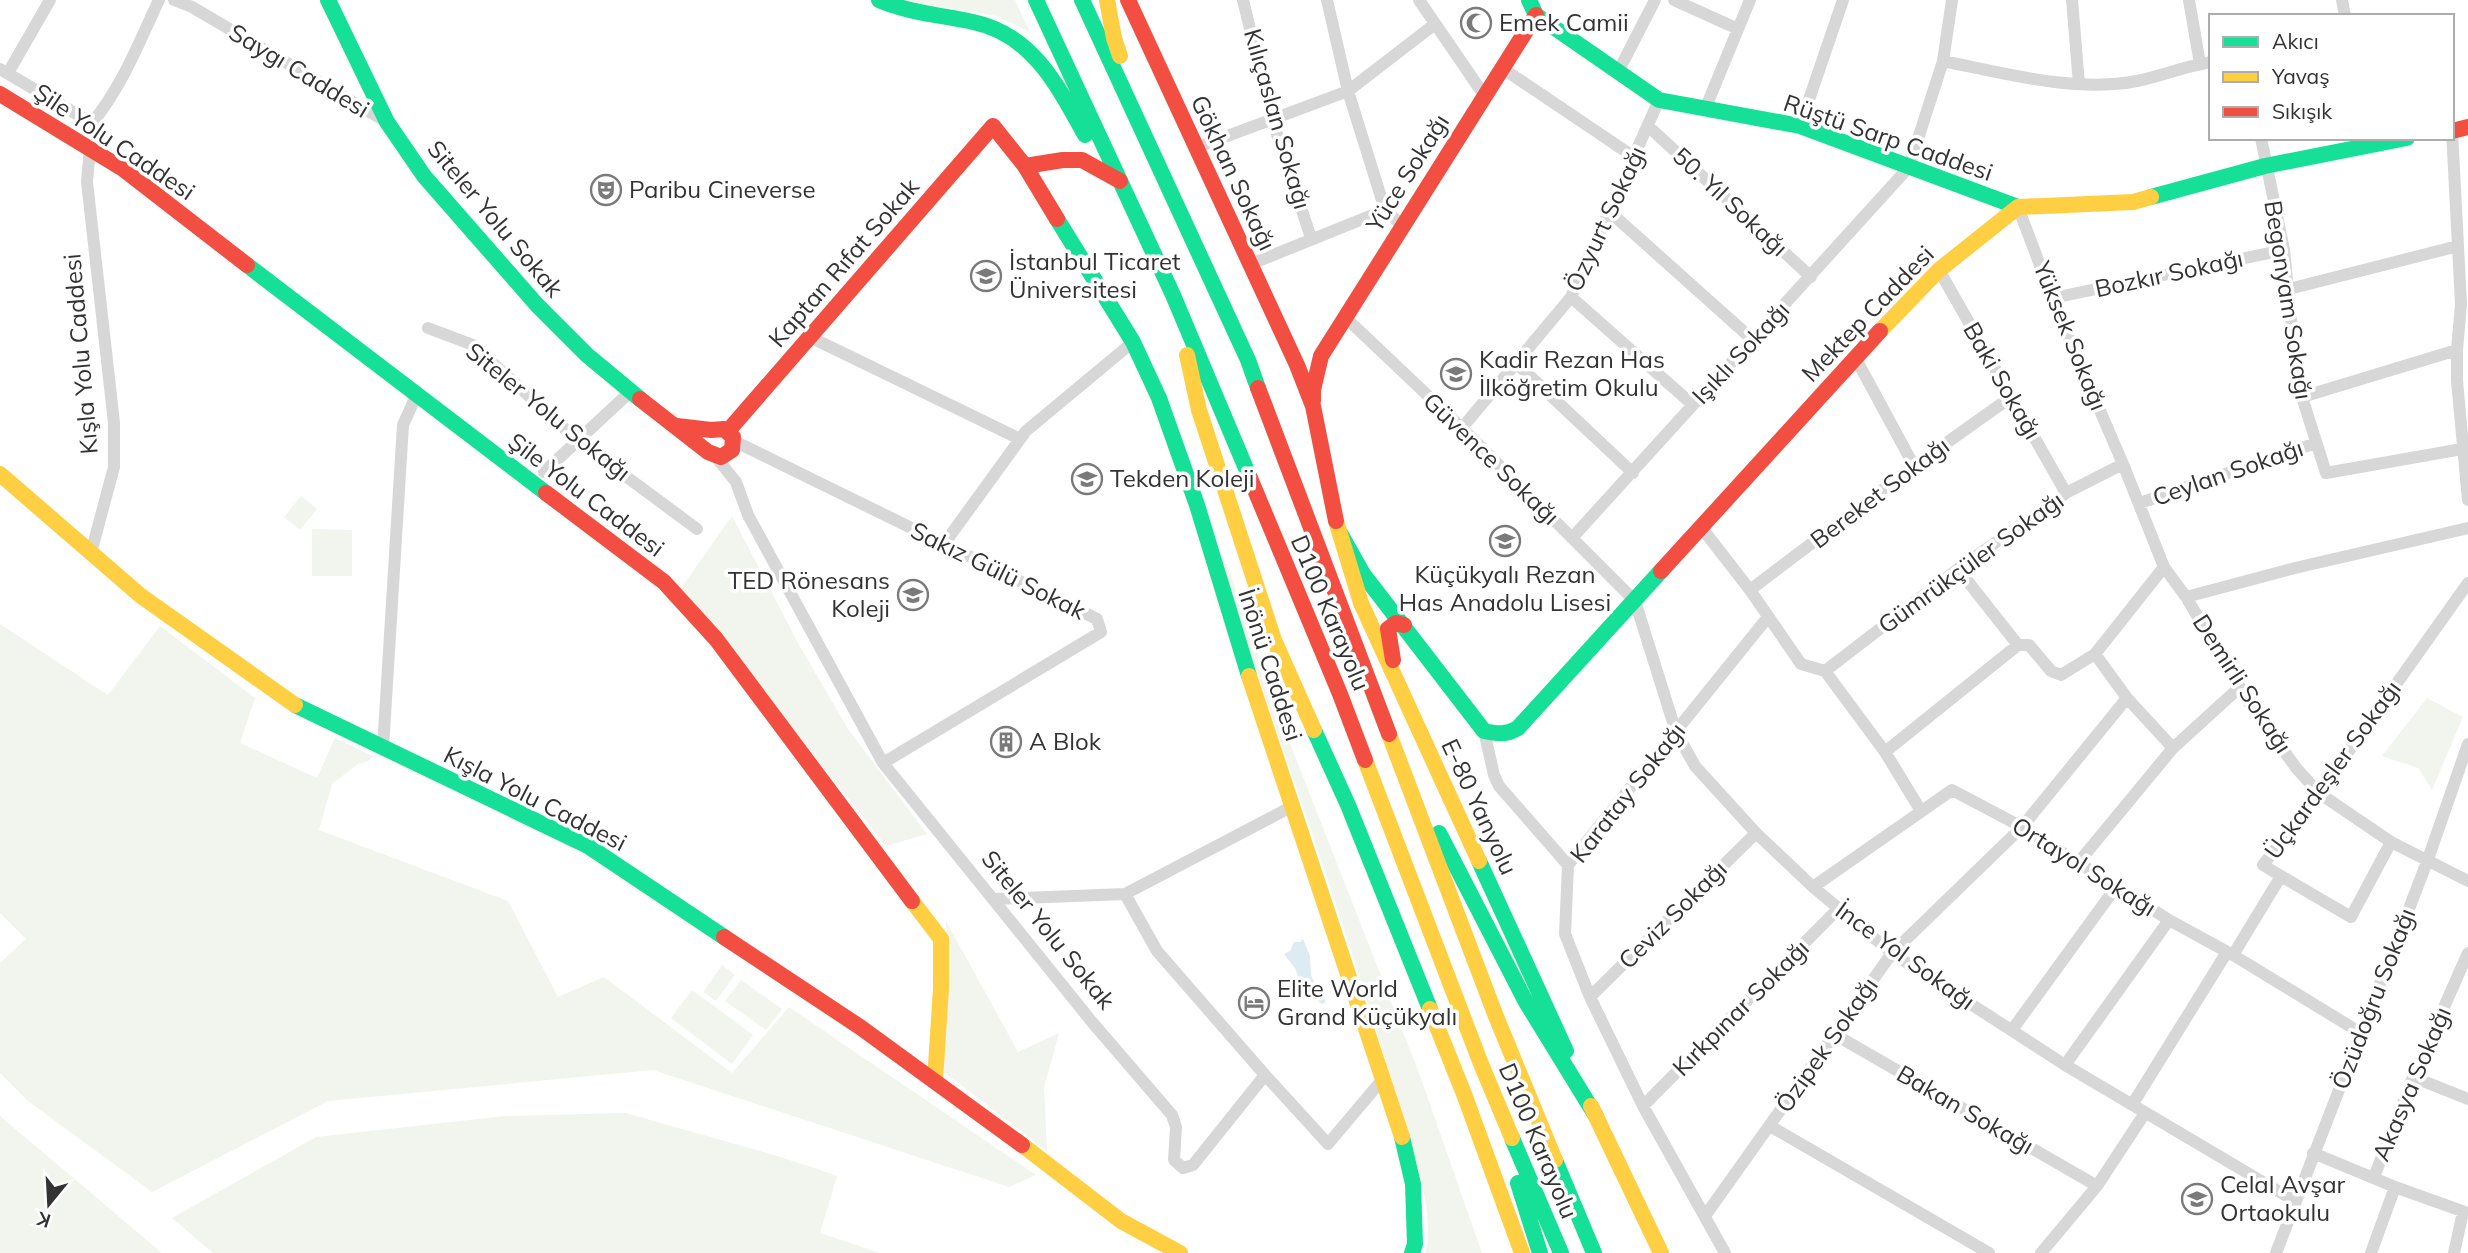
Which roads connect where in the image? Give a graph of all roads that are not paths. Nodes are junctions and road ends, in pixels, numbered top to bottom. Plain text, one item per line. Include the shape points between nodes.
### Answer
1 (50, 0) edge
2 (159, 0) edge
3 (174, 0) edge
4 (879, 0) edge
5 (1036, 0) edge
6 (1082, 0) edge
7 (1107, 0) edge
8 (1128, 0) edge
9 (1243, 0) edge
10 (1327, 0) edge
11 (1419, 0) edge
12 (1655, 0) edge
13 (1674, 0) edge
14 (1750, 0) edge
15 (1843, 0) edge
16 (1952, 0) edge
17 (2072, 0) edge
18 (2189, 0) edge
19 (329, 1) edge
20 (194, 4) edge
21 (1532, 7) edge
22 (1435, 24) junction
23 (1738, 29) junction
24 (1943, 61) junction
25 (2205, 63) edge
26 (1502, 68) junction
27 (4, 71) edge
28 (1618, 72) junction
29 (2079, 83) junction
30 (1348, 91) junction
31 (0, 94) edge
32 (1484, 95) junction
33 (1659, 100) junction
34 (1706, 107) junction
35 (1272, 119) junction
36 (387, 122) junction
37 (993, 126) joint
38 (1648, 126) junction
39 (1800, 126) junction
40 (2261, 140) edge
41 (2452, 140) edge
42 (2367, 141) edge
43 (90, 148) junction
44 (1195, 148) junction
45 (1634, 158) junction
46 (1025, 166) junction
47 (2265, 166) junction
48 (1909, 167) junction
49 (1120, 181) junction
50 (1167, 186) junction
51 (2018, 207) junction
52 (1385, 210) junction
53 (1611, 212) junction
54 (1402, 225) junction
55 (1311, 238) junction
56 (2458, 246) junction
57 (2284, 250) junction
58 (1251, 264) junction
59 (1939, 270) junction
60 (1811, 277) junction
61 (2289, 289) junction
62 (1173, 295) junction
63 (1571, 297) junction
64 (2053, 299) junction
65 (2464, 303) edge
66 (1346, 318) junction
67 (428, 328) dead end
68 (810, 337) junction
69 (1753, 340) junction
70 (1133, 342) junction
71 (2457, 350) junction
72 (1321, 356) junction
73 (1855, 357) junction
74 (1516, 363) junction
75 (1297, 365) junction
76 (2463, 380) edge
77 (630, 392) junction
78 (416, 396) junction
79 (2011, 397) junction
80 (2302, 397) junction
81 (1693, 405) junction
82 (1313, 406) junction
83 (2464, 411) edge
84 (677, 426) junction
85 (1462, 428) junction
86 (724, 434) junction
87 (1020, 439) junction
88 (577, 440) junction
89 (2316, 443) junction
90 (2462, 449) junction
91 (712, 454) junction
92 (2123, 464) junction
93 (1914, 466) junction
94 (544, 472) dead end
95 (1633, 472) junction
96 (0, 474) edge
97 (2466, 474) edge
98 (2066, 493) junction
99 (2468, 500) edge
100 (2140, 503) junction
101 (1701, 527) junction
102 (2468, 528) edge
103 (697, 529) dead end
104 (1340, 533) junction
105 (1572, 538) junction
106 (944, 544) junction
107 (92, 553) junction
108 (2164, 567) junction
109 (1958, 569) junction
110 (2468, 583) edge
111 (1750, 590) junction
112 (2186, 597) junction
113 (1635, 601) junction
114 (1769, 617) junction
115 (1404, 625) junction
116 (2018, 645) junction
117 (2095, 654) junction
118 (1825, 671) junction
119 (2240, 687) junction
120 (1399, 690) junction
121 (2127, 698) junction
122 (1483, 731) junction
123 (1676, 732) junction
124 (2468, 744) edge
125 (383, 748) junction
126 (1394, 748) junction
127 (2173, 748) junction
128 (1885, 752) junction
129 (883, 763) junction
130 (2319, 793) junction
131 (1293, 806) junction
132 (1921, 811) junction
133 (2022, 827) junction
134 (1756, 833) junction
135 (2391, 842) junction
136 (2427, 862) junction
137 (2078, 863) junction
138 (1568, 865) junction
139 (2281, 876) junction
140 (2468, 881) edge
141 (1813, 887) junction
142 (2116, 887) junction
143 (1125, 894) junction
144 (994, 899) junction
145 (1838, 909) junction
146 (2169, 920) junction
147 (1892, 953) junction
148 (2468, 953) edge
149 (2230, 954) junction
150 (1590, 997) junction
151 (2012, 1030) junction
152 (2361, 1033) junction
153 (1834, 1034) junction
154 (1481, 1065) junction
155 (2065, 1065) junction
156 (1265, 1075) junction
157 (2413, 1077) junction
158 (1382, 1080) junction
159 (934, 1081) junction
160 (2468, 1099) edge
161 (2132, 1105) junction
162 (1643, 1106) junction
163 (2145, 1113) junction
164 (1596, 1116) junction
165 (1770, 1126) junction
166 (2313, 1153) junction
167 (2374, 1177) junction
168 (2096, 1186) junction
169 (2395, 1187) junction
170 (2295, 1201) junction
171 (2466, 1212) edge
172 (1705, 1216) junction
173 (1180, 1253) edge
174 (1412, 1253) edge
175 (1522, 1253) edge
176 (1540, 1253) edge
177 (1561, 1253) edge
178 (1594, 1253) edge
179 (1661, 1253) edge
180 (1724, 1253) edge
181 (1989, 1253) edge
182 (2041, 1253) edge
183 (2276, 1253) edge
184 (2371, 1253) edge
185 (2454, 1253) edge

1 - 27 street
2 - 27 street via 124,75 92,123
3 - 20 street, Saygı Caddesi
4 - 49 main road via 937,18 975,22 1013,36 1045,65 1094,152
5 - 49 main road, D100 Karayolu
6 - 50 main road, D100 Karayolu
7 - 50 main road via 1114,38
8 - 44 main road, Gökhan Sokağı
9 - 35 street, Kılıçaslan Sokağı
10 - 30 street
11 - 22 street
12 - 28 street
13 - 23 street
14 - 23 street
15 - 39 street
16 - 24 street
17 - 29 street
18 - 25 street
19 - 36 main road, Siteler Yolu Sokak
20 - 36 street, Saygı Caddesi
21 - 26 main road, Yüce Sokağı
21 - 28 main road, Rüştü Sarp Caddesi
22 - 30 street
22 - 32 street
23 - 34 street
24 - 29 street via 2025,78
24 - 48 street
25 - 29 street via 2136,82
26 - 32 main road, Yüce Sokağı
26 - 45 street
28 - 33 main road, Rüştü Sarp Caddesi
30 - 35 street
30 - 52 street
31 - 43 main road, Şile Yolu Caddesi
32 - 54 main road, Yüce Sokağı
33 - 34 main road, Rüştü Sarp Caddesi
33 - 38 street, Özyurt Sokağı
34 - 39 main road, Rüştü Sarp Caddesi
35 - 44 street
35 - 55 street, Kılıçaslan Sokağı
36 - 77 main road, Siteler Yolu Sokak via 512,279
37 - 46 main road, İnönü Caddesi
37 - 68 main road, Kaptan Rıfat Sokak
38 - 45 street, Özyurt Sokağı
38 - 60 street, 50. Yıl Sokağı
39 - 48 main road, Rüştü Sarp Caddesi
40 - 47 street, Begonyam Sokağı
41 - 56 street
42 - 47 main road
43 - 78 main road, Şile Yolu Caddesi
43 - 107 street, Kışla Yolu Caddesi via 87,182 114,423 114,467
44 - 58 main road, Gökhan Sokağı
45 - 53 street, Özyurt Sokağı
46 - 49 main road via 1082,160
46 - 70 main road, İnönü Caddesi
47 - 51 main road via 2133,202
47 - 57 street, Begonyam Sokağı
48 - 51 main road, Rüştü Sarp Caddesi
48 - 60 street, Işıklı Sokağı
49 - 62 main road, D100 Karayolu
50 - 126 main road, D100 Karayolu via 1248,360
51 - 59 main road, Mektep Caddesi
51 - 64 street, Yüksek Sokağı
52 - 54 street
52 - 55 street
53 - 63 street, Özyurt Sokağı
53 - 69 street
54 - 66 main road, Yüce Sokağı
55 - 58 street
56 - 61 street
56 - 65 street
57 - 61 street, Begonyam Sokağı
57 - 64 street, Bozkır Sokağı
58 - 75 main road, Gökhan Sokağı
59 - 73 main road, Mektep Caddesi
59 - 79 street, Baki Sokağı
60 - 69 street, Işıklı Sokağı
61 - 80 street, Begonyam Sokağı
62 - 154 main road, D100 Karayolu via 1340,694
62 - 175 main road via 1199,410 1274,640 1348,805
63 - 74 street, Özyurt Sokağı
63 - 81 street
64 - 92 street, Yüksek Sokağı
65 - 71 street
66 - 72 main road, Yüce Sokağı
66 - 85 street, Güvence Sokağı
67 - 88 street, Siteler Yolu Sokağı via 473,345
68 - 86 main road, Kaptan Rıfat Sokak
68 - 87 street
69 - 81 street, Işıklı Sokağı
70 - 87 street
70 - 131 main road, İnönü Caddesi via 1159,398 1197,505
71 - 76 street
71 - 80 street
72 - 75 main road
72 - 82 main road
73 - 93 street
73 - 101 main road, Mektep Caddesi
74 - 85 street, Özyurt Sokağı
74 - 95 street
75 - 82 main road, E-80 Yanyolu
76 - 83 street
77 - 84 main road, Siteler Yolu Sokak
77 - 88 street
78 - 125 street via 403,425
78 - 159 main road, Şile Yolu Caddesi via 664,582 716,639 941,939
79 - 93 street, Bereket Sokağı
79 - 98 street, Baki Sokağı
80 - 89 street, Begonyam Sokağı
81 - 95 street, Işıklı Sokağı
82 - 104 main road, E-80 Yanyolu
83 - 90 street
84 - 86 main road
84 - 91 main road, Siteler Yolu Sokak
85 - 105 street, Güvence Sokağı
86 - 91 main road via 705,438
86 - 91 main road, Kaptan Rıfat Sokak via 729,454
86 - 106 street, Sakız Gülü Sokak
87 - 106 street
88 - 94 street
88 - 103 street, Siteler Yolu Sokağı
89 - 90 street, Begonyam Sokağı via 2326,472
89 - 100 street, Ceylan Sokağı
90 - 97 street
91 - 129 street, Siteler Yolu Sokak via 736,482 748,515
92 - 98 street, Gümrükçüler Sokağı
92 - 100 street, Yüksek Sokağı
93 - 111 street, Bereket Sokağı
95 - 105 street, Işıklı Sokağı
96 - 107 main road, Kışla Yolu Caddesi
97 - 99 street
98 - 109 street, Gümrükçüler Sokağı
100 - 108 street, Demirli Sokağı
101 - 111 street
101 - 113 main road, Mektep Caddesi
102 - 112 street
104 - 115 main road via 1363,575
104 - 120 main road, E-80 Yanyolu via 1361,603
105 - 113 street, Güvence Sokağı
106 - 129 street, Sakız Gülü Sokak via 1097,619 1101,632
107 - 125 main road, Kışla Yolu Caddesi via 141,596 290,703
108 - 112 street, Demirli Sokağı
108 - 117 street
109 - 116 street
109 - 118 street, Gümrükçüler Sokağı
110 - 130 street, Üçkardeşler Sokağı
111 - 114 street
112 - 119 street, Demirli Sokağı
113 - 122 main road, Mektep Caddesi via 1518,728 1505,735
113 - 123 street, İnce Yol Sokağı
114 - 118 street via 1801,664
114 - 123 street, Karatay Sokağı
115 - 120 main road via 1393,624 1387,633
115 - 122 main road
116 - 117 street via 2029,645 2051,671 2062,675
116 - 128 street
117 - 121 street
118 - 128 street
119 - 127 street
119 - 130 street, Demirli Sokağı
120 - 164 main road, E-80 Yanyolu
121 - 127 street
121 - 133 street, Özipek Sokağı
122 - 138 street via 1499,786
123 - 134 street, İnce Yol Sokağı via 1695,766
123 - 138 street, Karatay Sokağı
124 - 136 street, Özüdoğru Sokağı
125 - 159 main road, Kışla Yolu Caddesi via 588,846
126 - 164 main road via 1526,1002
126 - 178 main road, D100 Karayolu via 1495,1014
127 - 137 street
128 - 132 street
129 - 144 street, Siteler Yolu Sokak
130 - 135 street, Demirli Sokağı
130 - 139 street, Üçkardeşler Sokağı via 2263,865
131 - 143 street
131 - 158 main road, İnönü Caddesi
132 - 133 street, Ortayol Sokağı via 1952,790
132 - 141 street, Ortayol Sokağı
133 - 137 street, Ortayol Sokağı
133 - 147 street, Özipek Sokağı
134 - 141 street, İnce Yol Sokağı
134 - 150 street, Ceviz Sokağı
135 - 136 street, Demirli Sokağı
135 - 139 street via 2351,917
136 - 140 street, Demirli Sokağı
136 - 152 street, Özüdoğru Sokağı
137 - 142 street, Ortayol Sokağı
138 - 150 street, Karatay Sokağı via 1565,934
139 - 149 street, Üçkardeşler Sokağı
141 - 145 street, İnce Yol Sokağı
142 - 146 street, Ortayol Sokağı
142 - 151 street
143 - 144 street
143 - 156 street via 1157,951
144 - 156 street, Siteler Yolu Sokak via 1172,1115 1174,1160 1183,1168 1193,1165
145 - 147 street, İnce Yol Sokağı
145 - 162 street, Kırkpınar Sokağı
146 - 149 street, Ortayol Sokağı
146 - 155 street
147 - 151 street, İnce Yol Sokağı
147 - 153 street, Özipek Sokağı
148 - 157 street, Akasya Sokağı
149 - 152 street, Ortayol Sokağı
149 - 161 street, Üçkardeşler Sokağı
150 - 162 street, Karatay Sokağı
151 - 155 street, İnce Yol Sokağı
152 - 166 street, Özüdoğru Sokağı
153 - 165 street, Özipek Sokağı
153 - 168 street, Bakan Sokağı
154 - 176 main road
154 - 177 main road, D100 Karayolu
155 - 161 street, İnce Yol Sokağı
156 - 158 street via 1328,1144
157 - 160 street
157 - 167 street, Akasya Sokağı
158 - 174 main road, İnönü Caddesi via 1413,1184
159 - 173 main road, Kışla Yolu Caddesi via 1121,1221
161 - 163 street, İnce Yol Sokağı
162 - 172 street, Karatay Sokağı
163 - 168 street
163 - 170 street, İnce Yol Sokağı
164 - 179 main road, E-80 Yanyolu
165 - 172 street, Özipek Sokağı
165 - 181 street
166 - 167 street
166 - 170 street, Özüdoğru Sokağı
167 - 169 street
168 - 182 street
169 - 171 street
169 - 184 street, Akasya Sokağı
170 - 183 street, Özüdoğru Sokağı
171 - 185 street
172 - 180 street, Karatay Sokağı

